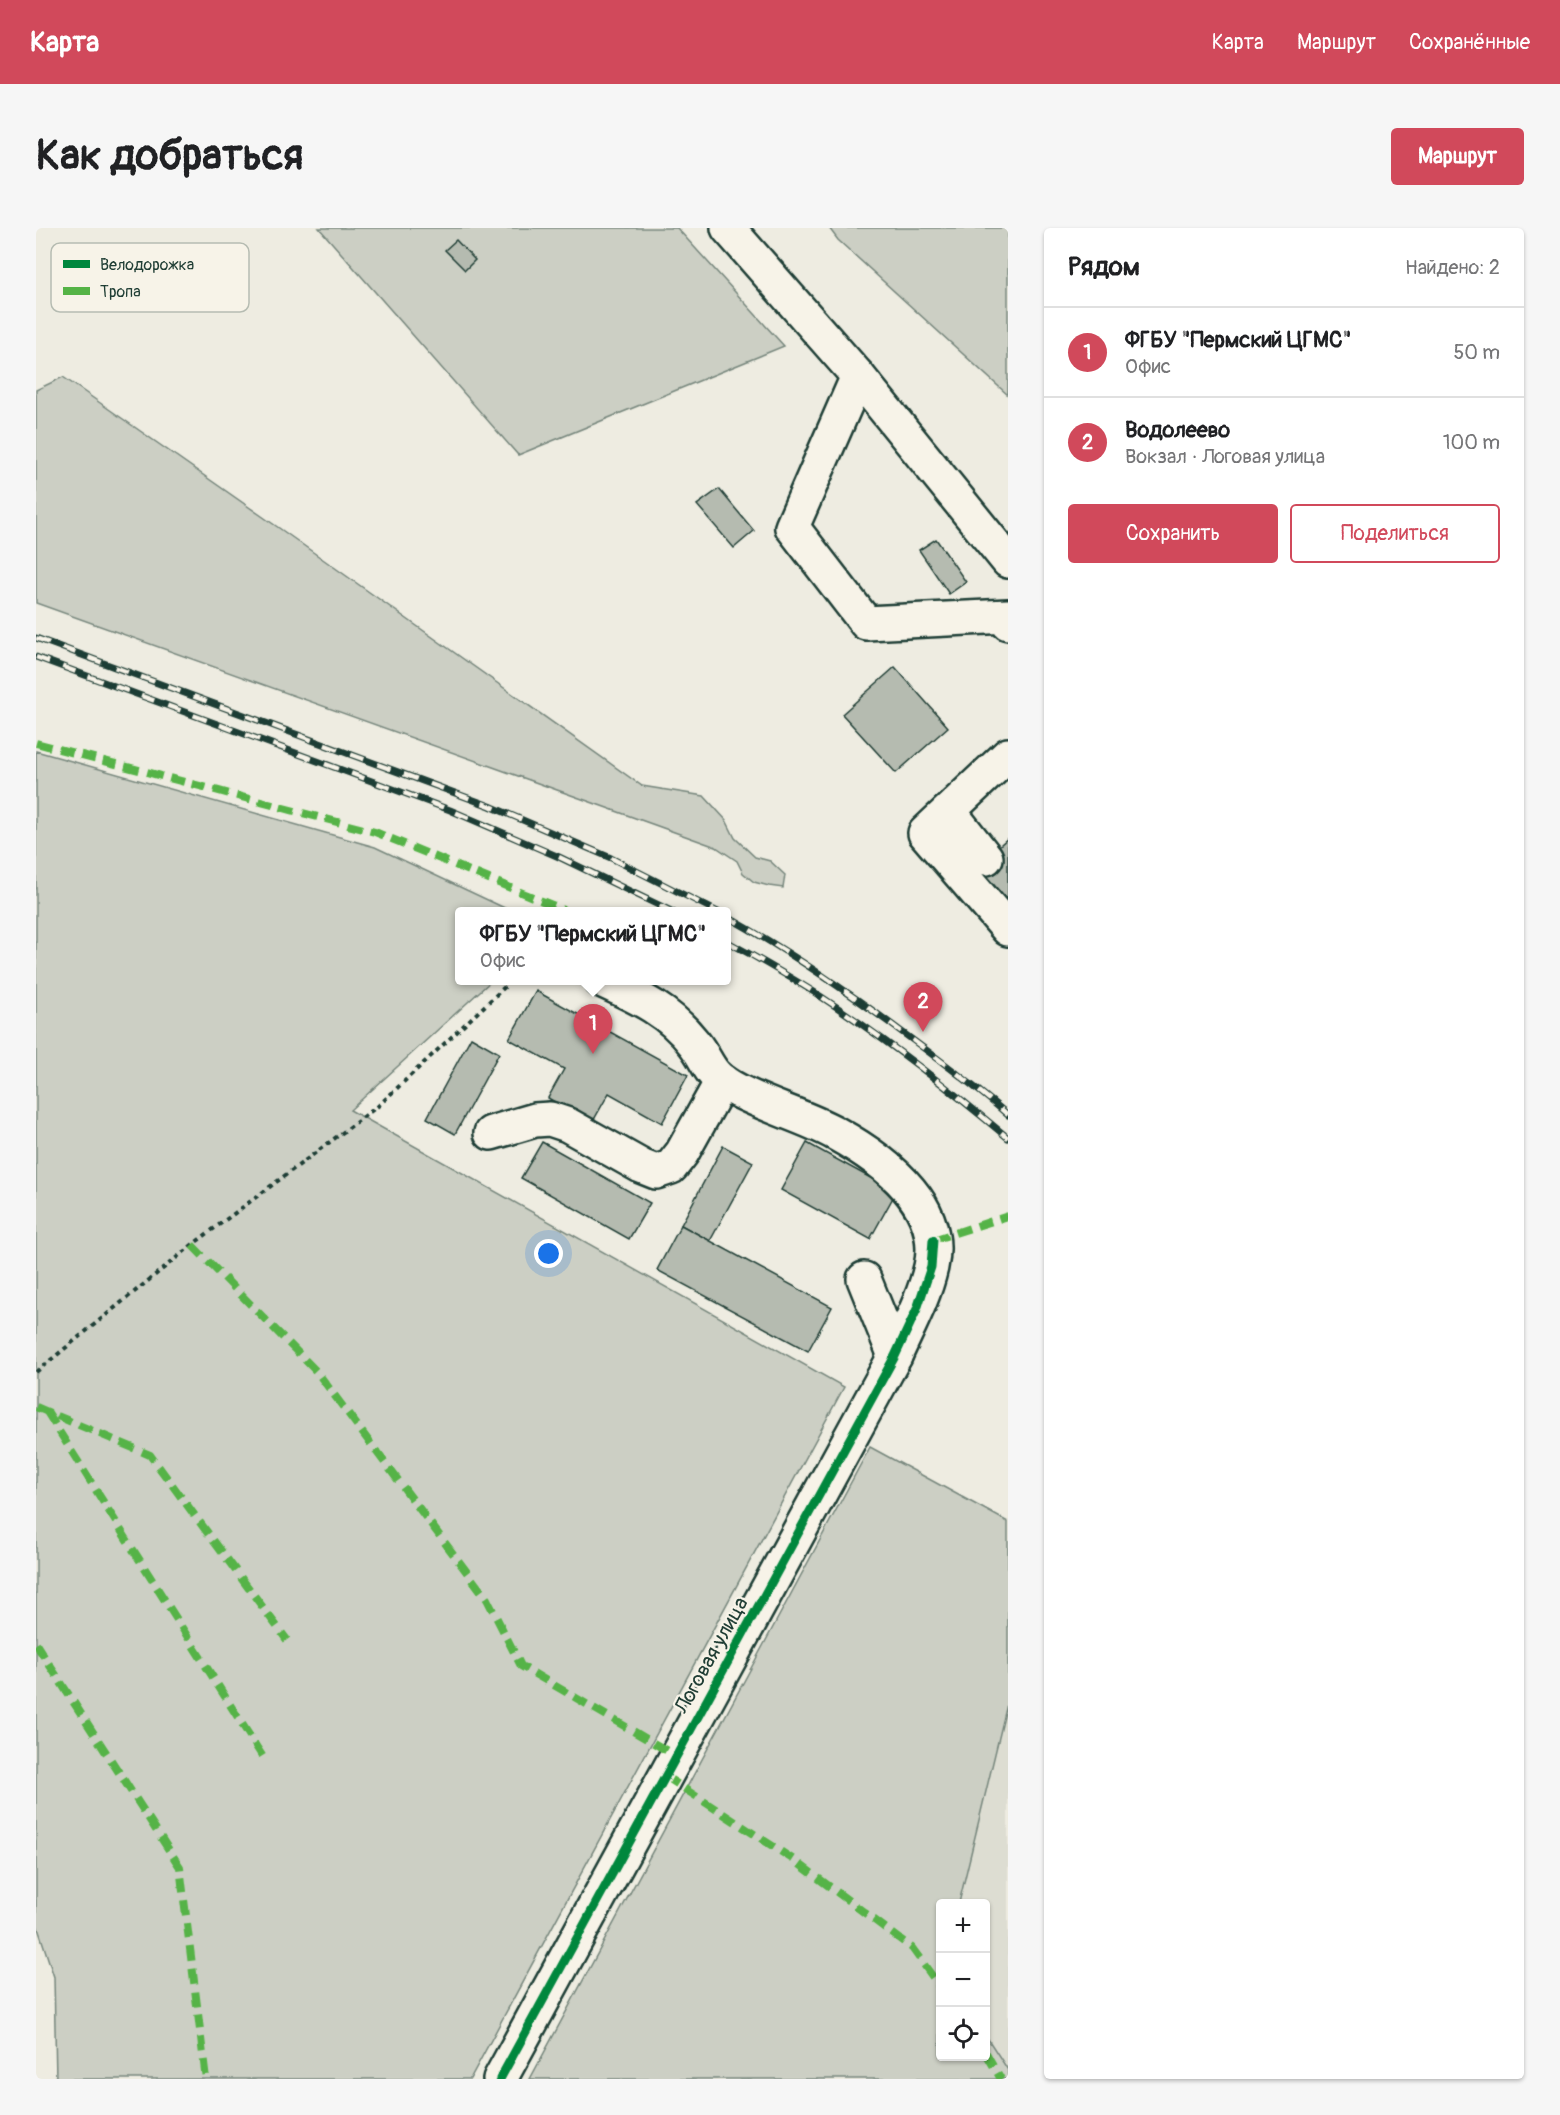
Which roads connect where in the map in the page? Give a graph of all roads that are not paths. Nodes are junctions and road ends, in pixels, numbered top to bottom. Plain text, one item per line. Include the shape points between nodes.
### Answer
1 (729, 228) edge
2 (858, 376) junction
3 (1008, 561) edge
4 (1008, 623) edge
5 (1008, 755) edge
6 (949, 811) junction
7 (986, 858) dead end
8 (1008, 929) edge
9 (610, 985) edge
10 (722, 1081) junction
11 (491, 1133) dead end
12 (864, 1279) dead end
13 (895, 1356) junction
14 (500, 2079) edge

1 - 2 street
2 - 3 street
2 - 4 street via 792,527 866,623 1008,616
5 - 6 street
6 - 7 street
6 - 8 street via 925,833
9 - 10 street via 647,1001 675,1022 695,1044 714,1076
10 - 11 street via 682,1152 671,1167 656,1172 550,1119
10 - 13 street, Логовая улица via 834,1133 897,1175 913,1193 933,1240 931,1267
12 - 13 street
13 - 14 street, Логовая улица

